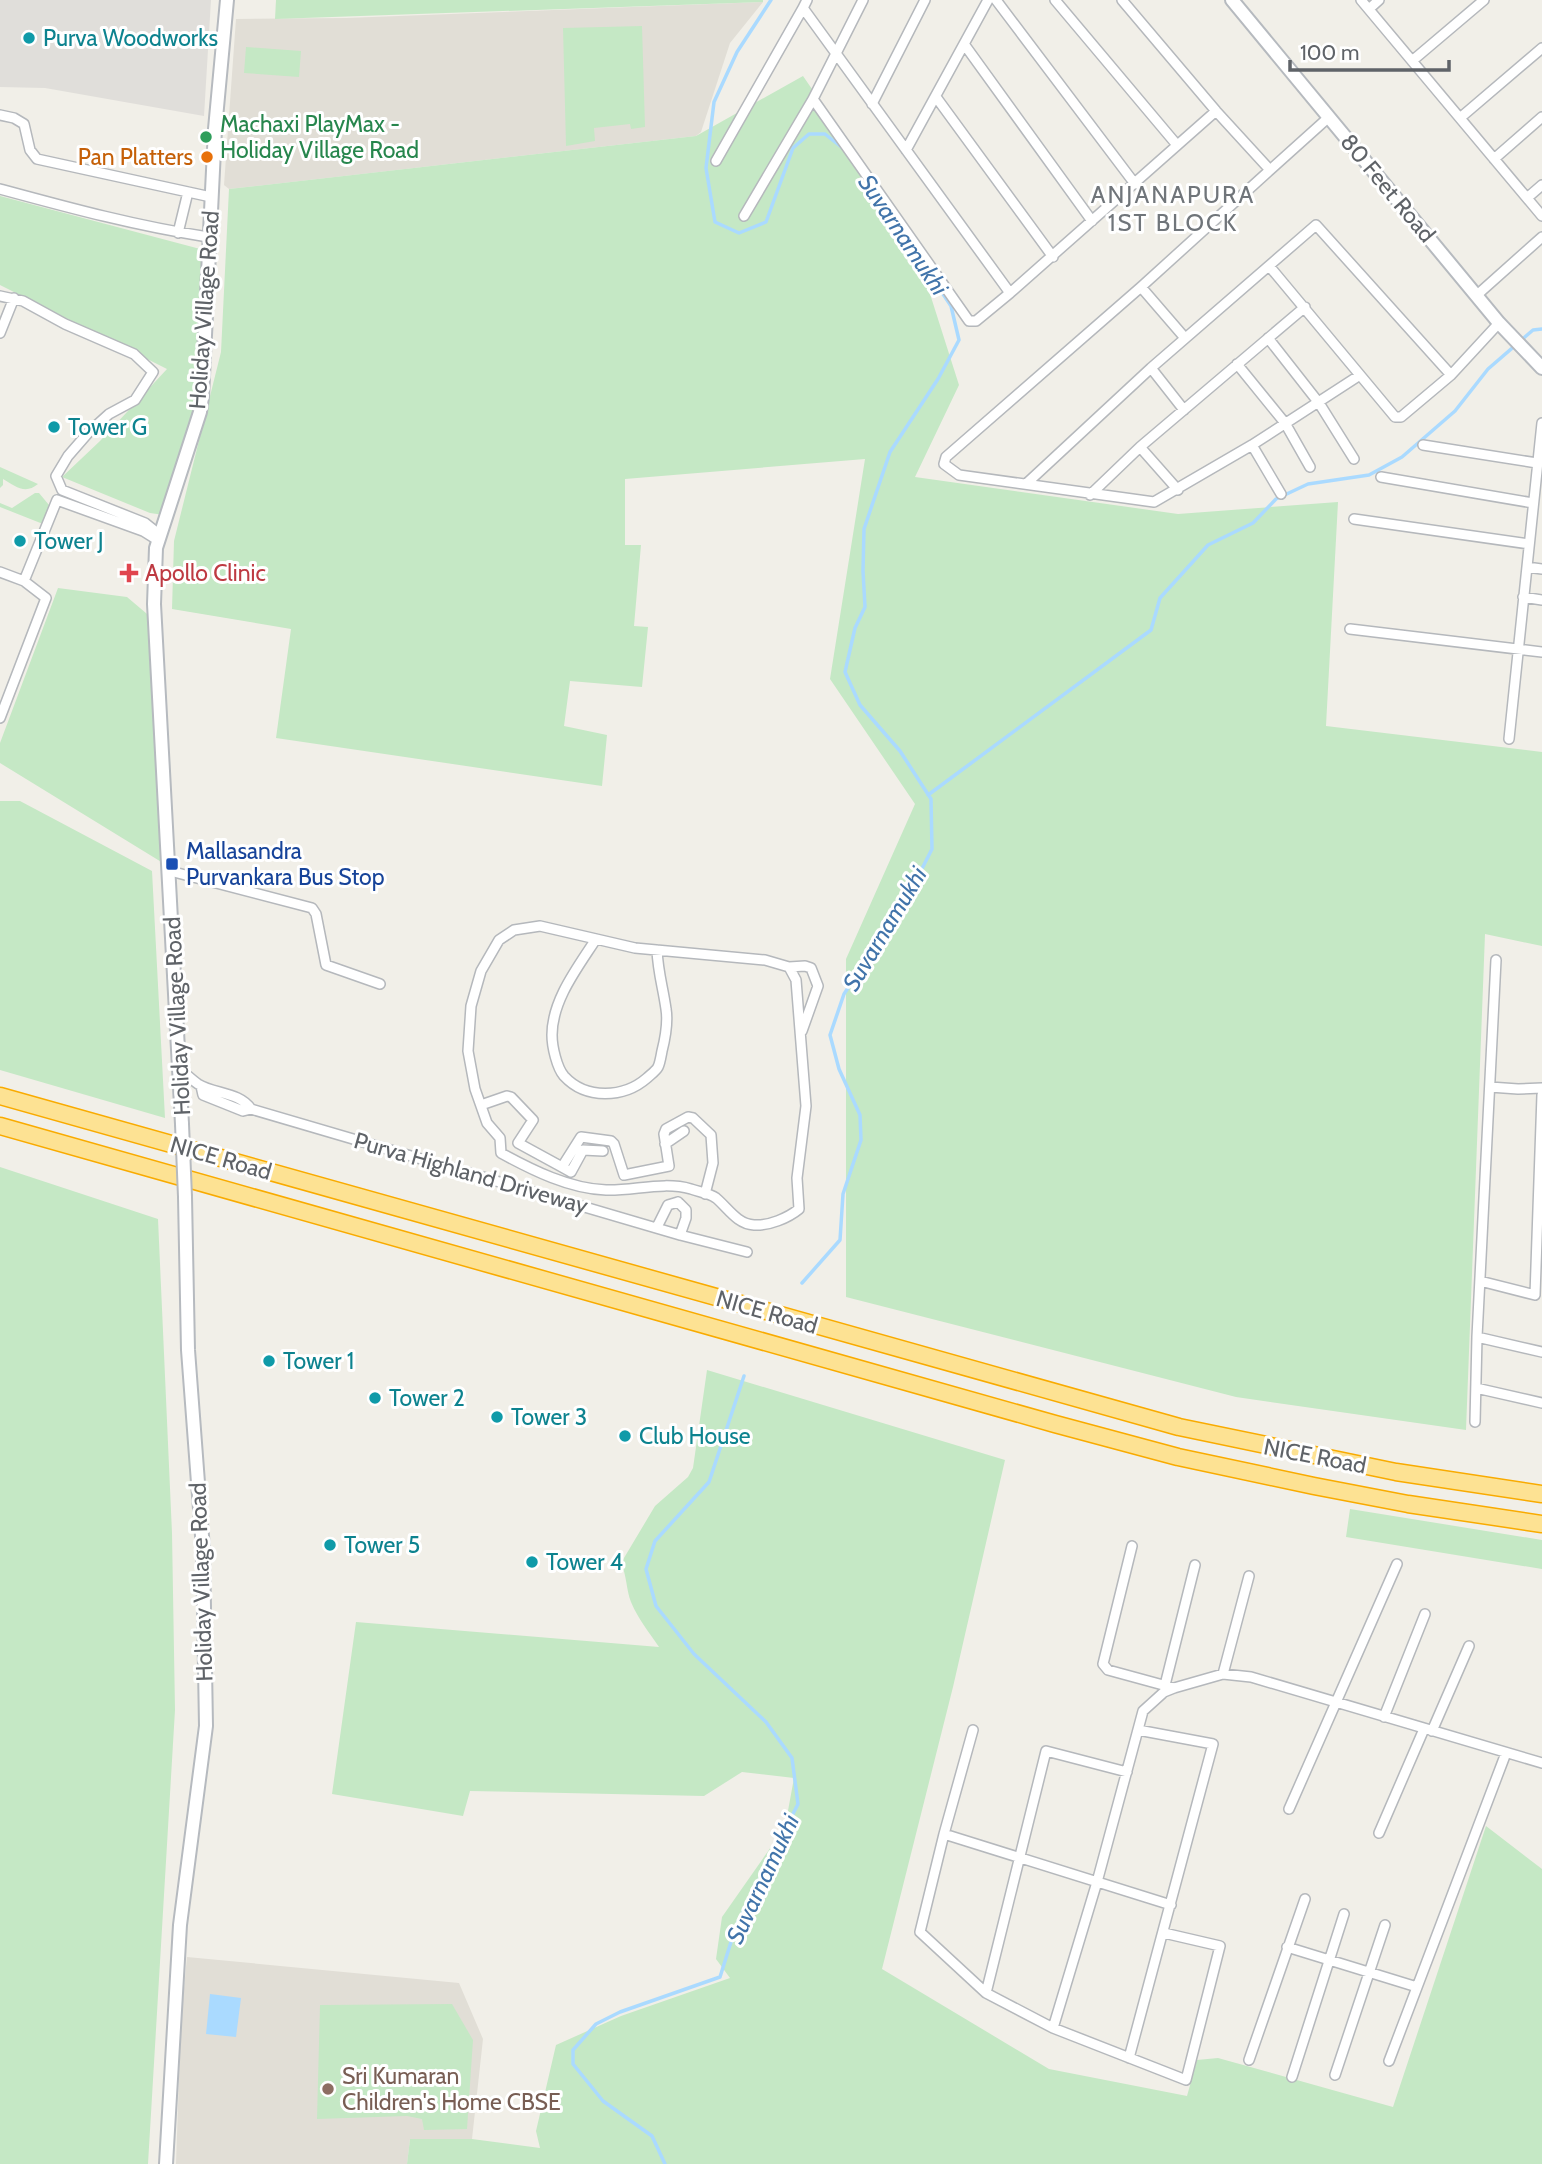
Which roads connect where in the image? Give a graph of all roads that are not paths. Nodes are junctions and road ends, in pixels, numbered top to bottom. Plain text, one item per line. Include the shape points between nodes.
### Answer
1 (227, 0) edge
2 (863, 0) edge
3 (925, 0) edge
4 (988, 0) edge
5 (996, 0) edge
6 (1055, 0) edge
7 (1069, 0) edge
8 (1122, 0) edge
9 (1361, 0) edge
10 (1379, 0) edge
11 (1484, 0) edge
12 (1238, 2) edge
13 (805, 4) edge
14 (1369, 9) junction
15 (1063, 10) junction
16 (964, 44) junction
17 (1542, 48) edge
18 (836, 51) junction
19 (1412, 61) junction
20 (936, 97) junction
21 (813, 100) junction
22 (872, 104) junction
23 (1216, 111) junction
24 (0, 115) edge
25 (1329, 117) junction
26 (1542, 117) edge
27 (1460, 118) junction
28 (1177, 145) junction
29 (906, 150) junction
30 (1494, 159) junction
31 (716, 161) dead end
32 (1270, 170) junction
33 (1135, 184) junction
34 (1542, 185) edge
35 (0, 189) edge
36 (188, 192) junction
37 (211, 197) junction
38 (1527, 198) junction
39 (744, 216) dead end
40 (1542, 216) edge
41 (1092, 221) junction
42 (178, 233) junction
43 (208, 237) junction
44 (1542, 237) edge
45 (1053, 257) junction
46 (1270, 267) junction
47 (1141, 287) junction
48 (1010, 293) junction
49 (1477, 295) junction
50 (0, 296) edge
51 (14, 298) junction
52 (1305, 306) junction
53 (1499, 323) junction
54 (0, 333) edge
55 (1185, 338) junction
56 (1268, 338) junction
57 (1237, 364) junction
58 (1151, 368) junction
59 (1542, 368) edge
60 (1360, 375) junction
61 (1451, 375) junction
62 (1319, 404) junction
63 (1184, 410) junction
64 (1285, 423) junction
65 (1542, 423) edge
66 (1252, 445) junction
67 (1423, 445) dead end
68 (1140, 447) junction
69 (1354, 459) dead end
70 (1537, 463) junction
71 (1310, 467) dead end
72 (1381, 477) dead end
73 (1026, 484) junction
74 (1178, 490) junction
75 (1281, 494) dead end
76 (1090, 495) junction
77 (1533, 503) junction
78 (1354, 519) dead end
79 (160, 538) junction
80 (1529, 544) junction
81 (1527, 567) junction
82 (1542, 569) edge
83 (0, 572) edge
84 (24, 581) junction
85 (1523, 597) junction
86 (1542, 600) edge
87 (1350, 629) dead end
88 (1518, 647) junction
89 (1542, 652) edge
90 (0, 718) edge
91 (1509, 739) dead end
92 (170, 871) junction
93 (596, 939) junction
94 (657, 950) junction
95 (1496, 960) dead end
96 (789, 967) junction
97 (380, 984) dead end
98 (800, 1036) junction
99 (180, 1069) junction
100 (1490, 1087) junction
101 (1542, 1088) edge
102 (1542, 1095) edge
103 (0, 1096) edge
104 (481, 1105) junction
105 (0, 1126) edge
106 (684, 1131) dead end
107 (665, 1144) junction
108 (603, 1152) dead end
109 (562, 1167) junction
110 (683, 1187) junction
111 (705, 1194) junction
112 (678, 1202) junction
113 (657, 1227) junction
114 (680, 1235) junction
115 (747, 1252) dead end
116 (1480, 1281) junction
117 (1538, 1296) edge
118 (1477, 1338) junction
119 (1542, 1352) edge
120 (1476, 1388) junction
121 (1542, 1403) edge
122 (1475, 1422) dead end
123 (1542, 1494) edge
124 (1542, 1524) edge
125 (1132, 1546) dead end
126 (1396, 1564) dead end
127 (1195, 1565) dead end
128 (1249, 1576) dead end
129 (1426, 1614) dead end
130 (1469, 1646) dead end
131 (1223, 1674) junction
132 (1169, 1687) junction
133 (1337, 1700) junction
134 (1384, 1717) junction
135 (973, 1730) dead end
136 (1138, 1730) junction
137 (1428, 1730) junction
138 (1506, 1753) junction
139 (1542, 1763) edge
140 (1127, 1772) junction
141 (1289, 1809) dead end
142 (1380, 1833) dead end
143 (944, 1834) junction
144 (1020, 1857) junction
145 (1097, 1882) junction
146 (1304, 1899) dead end
147 (1171, 1905) junction
148 (1344, 1914) dead end
149 (1385, 1925) dead end
150 (1164, 1933) junction
151 (1287, 1947) junction
152 (1331, 1960) junction
153 (1368, 1972) junction
154 (1417, 1987) junction
155 (986, 1993) junction
156 (1053, 2028) junction
157 (1129, 2058) junction
158 (1249, 2060) dead end
159 (1389, 2061) dead end
160 (1335, 2075) dead end
161 (1292, 2077) dead end
162 (166, 2164) edge

1 - 37 street, Holiday Village Road
2 - 18 street
3 - 22 street
4 - 16 street
5 - 33 street
6 - 15 street
7 - 15 street
8 - 23 street
9 - 14 street
10 - 14 street
11 - 19 street
12 - 25 street, 80 Feet Road
13 - 18 street
13 - 31 street
14 - 19 street
15 - 28 street
16 - 20 street
16 - 41 street
17 - 27 street
18 - 21 street
18 - 22 street
19 - 27 street
20 - 29 street
20 - 45 street
21 - 39 street
21 - 48 street via 969,321 976,321
22 - 29 street
23 - 28 street
23 - 32 street
24 - 36 street via 24,124 37,159
25 - 32 street
25 - 49 street, 80 Feet Road
26 - 30 street
27 - 30 street
28 - 33 street
29 - 48 street
30 - 38 street
32 - 47 street
33 - 41 street
34 - 38 street
35 - 42 street
36 - 37 street
36 - 42 street
37 - 43 street, Holiday Village Road
38 - 40 street
41 - 45 street
42 - 43 street
43 - 79 street, Holiday Village Road via 200,412
44 - 49 street
45 - 48 street
46 - 52 street
46 - 55 street
46 - 61 street via 1316,225
47 - 55 street
47 - 73 street via 946,457 944,464 959,475
49 - 53 street, 80 Feet Road
50 - 51 street
51 - 54 street
51 - 79 street via 134,354 153,372 139,395 88,433 56,476 62,490 145,523
52 - 56 street
52 - 60 street
53 - 59 street, 80 Feet Road
53 - 61 street
55 - 58 street
56 - 57 street
56 - 62 street
57 - 63 street
57 - 64 street
58 - 63 street
58 - 73 street
60 - 61 street via 1395,417 1401,417
60 - 62 street
62 - 64 street
62 - 69 street
63 - 68 street
64 - 66 street
64 - 71 street
65 - 70 street
66 - 74 street
66 - 75 street
67 - 70 street
68 - 74 street
68 - 76 street
70 - 77 street
72 - 77 street
73 - 76 street
74 - 76 street via 1154,502
77 - 80 street
78 - 80 street
79 - 84 street via 57,500
79 - 92 street, Holiday Village Road via 154,604
80 - 81 street
81 - 82 street
81 - 85 street
83 - 84 street
84 - 90 street via 46,598
85 - 86 street
85 - 88 street
87 - 88 street
88 - 89 street
88 - 91 street
92 - 97 street via 312,908 326,965
92 - 99 street, Holiday Village Road
93 - 94 street, Purva Highland Driveway
93 - 94 street via 572,975 556,1011 552,1036 565,1077 600,1094 620,1093 639,1085 658,1067 667,1011
93 - 104 street, Purva Highland Driveway via 540,926 514,930 499,940 481,971 471,1006 468,1051
94 - 96 street, Purva Highland Driveway
95 - 100 street
96 - 98 street, Purva Highland Driveway via 796,980
96 - 98 street via 811,968 818,986
98 - 111 street, Purva Highland Driveway via 806,1106 797,1178 799,1209 778,1221 754,1225 735,1218
99 - 113 street, Purva Highland Driveway via 201,1086 247,1103 251,1109
99 - 162 street, Holiday Village Road, bridge via 188,1350 203,1549 206,1726 180,1925
100 - 101 street
100 - 116 street
102 - 117 street
103 - 123 highway, NICE Road via 1179,1427 1382,1469
104 - 109 street via 511,1097 533,1120 517,1143
104 - 110 street, Purva Highland Driveway via 499,1138 501,1153 519,1163 604,1190
105 - 124 highway, NICE Road via 1178,1457 1408,1504
106 - 107 street
107 - 109 street via 669,1166 624,1175 611,1140 581,1137
107 - 111 street via 667,1129 688,1117 711,1135 713,1163
108 - 109 street via 583,1150 571,1172
110 - 111 street, Purva Highland Driveway
110 - 112 street
112 - 113 street via 668,1205
112 - 114 street via 686,1210
113 - 114 street, Purva Highland Driveway
114 - 115 street, Purva Highland Driveway
116 - 117 street
116 - 118 street
118 - 119 street
118 - 120 street
120 - 121 street
120 - 122 street
125 - 132 street via 1103,1664 1108,1670
126 - 133 street
127 - 132 street
128 - 131 street
129 - 134 street
130 - 137 street
131 - 132 street
131 - 133 street
132 - 136 street via 1143,1711
133 - 134 street
133 - 141 street
134 - 137 street
135 - 143 street
136 - 140 street
136 - 147 street via 1213,1744
137 - 138 street
137 - 142 street
138 - 139 street
138 - 154 street
140 - 144 street via 1046,1751
140 - 145 street
143 - 144 street
143 - 155 street via 920,1932
144 - 145 street
144 - 155 street
145 - 147 street
145 - 156 street
146 - 151 street
147 - 150 street
148 - 152 street
149 - 153 street
150 - 157 street
150 - 157 street via 1220,1946 1186,2080
151 - 152 street
151 - 158 street
152 - 153 street
152 - 161 street
153 - 154 street
153 - 160 street
154 - 159 street
155 - 156 street
156 - 157 street

